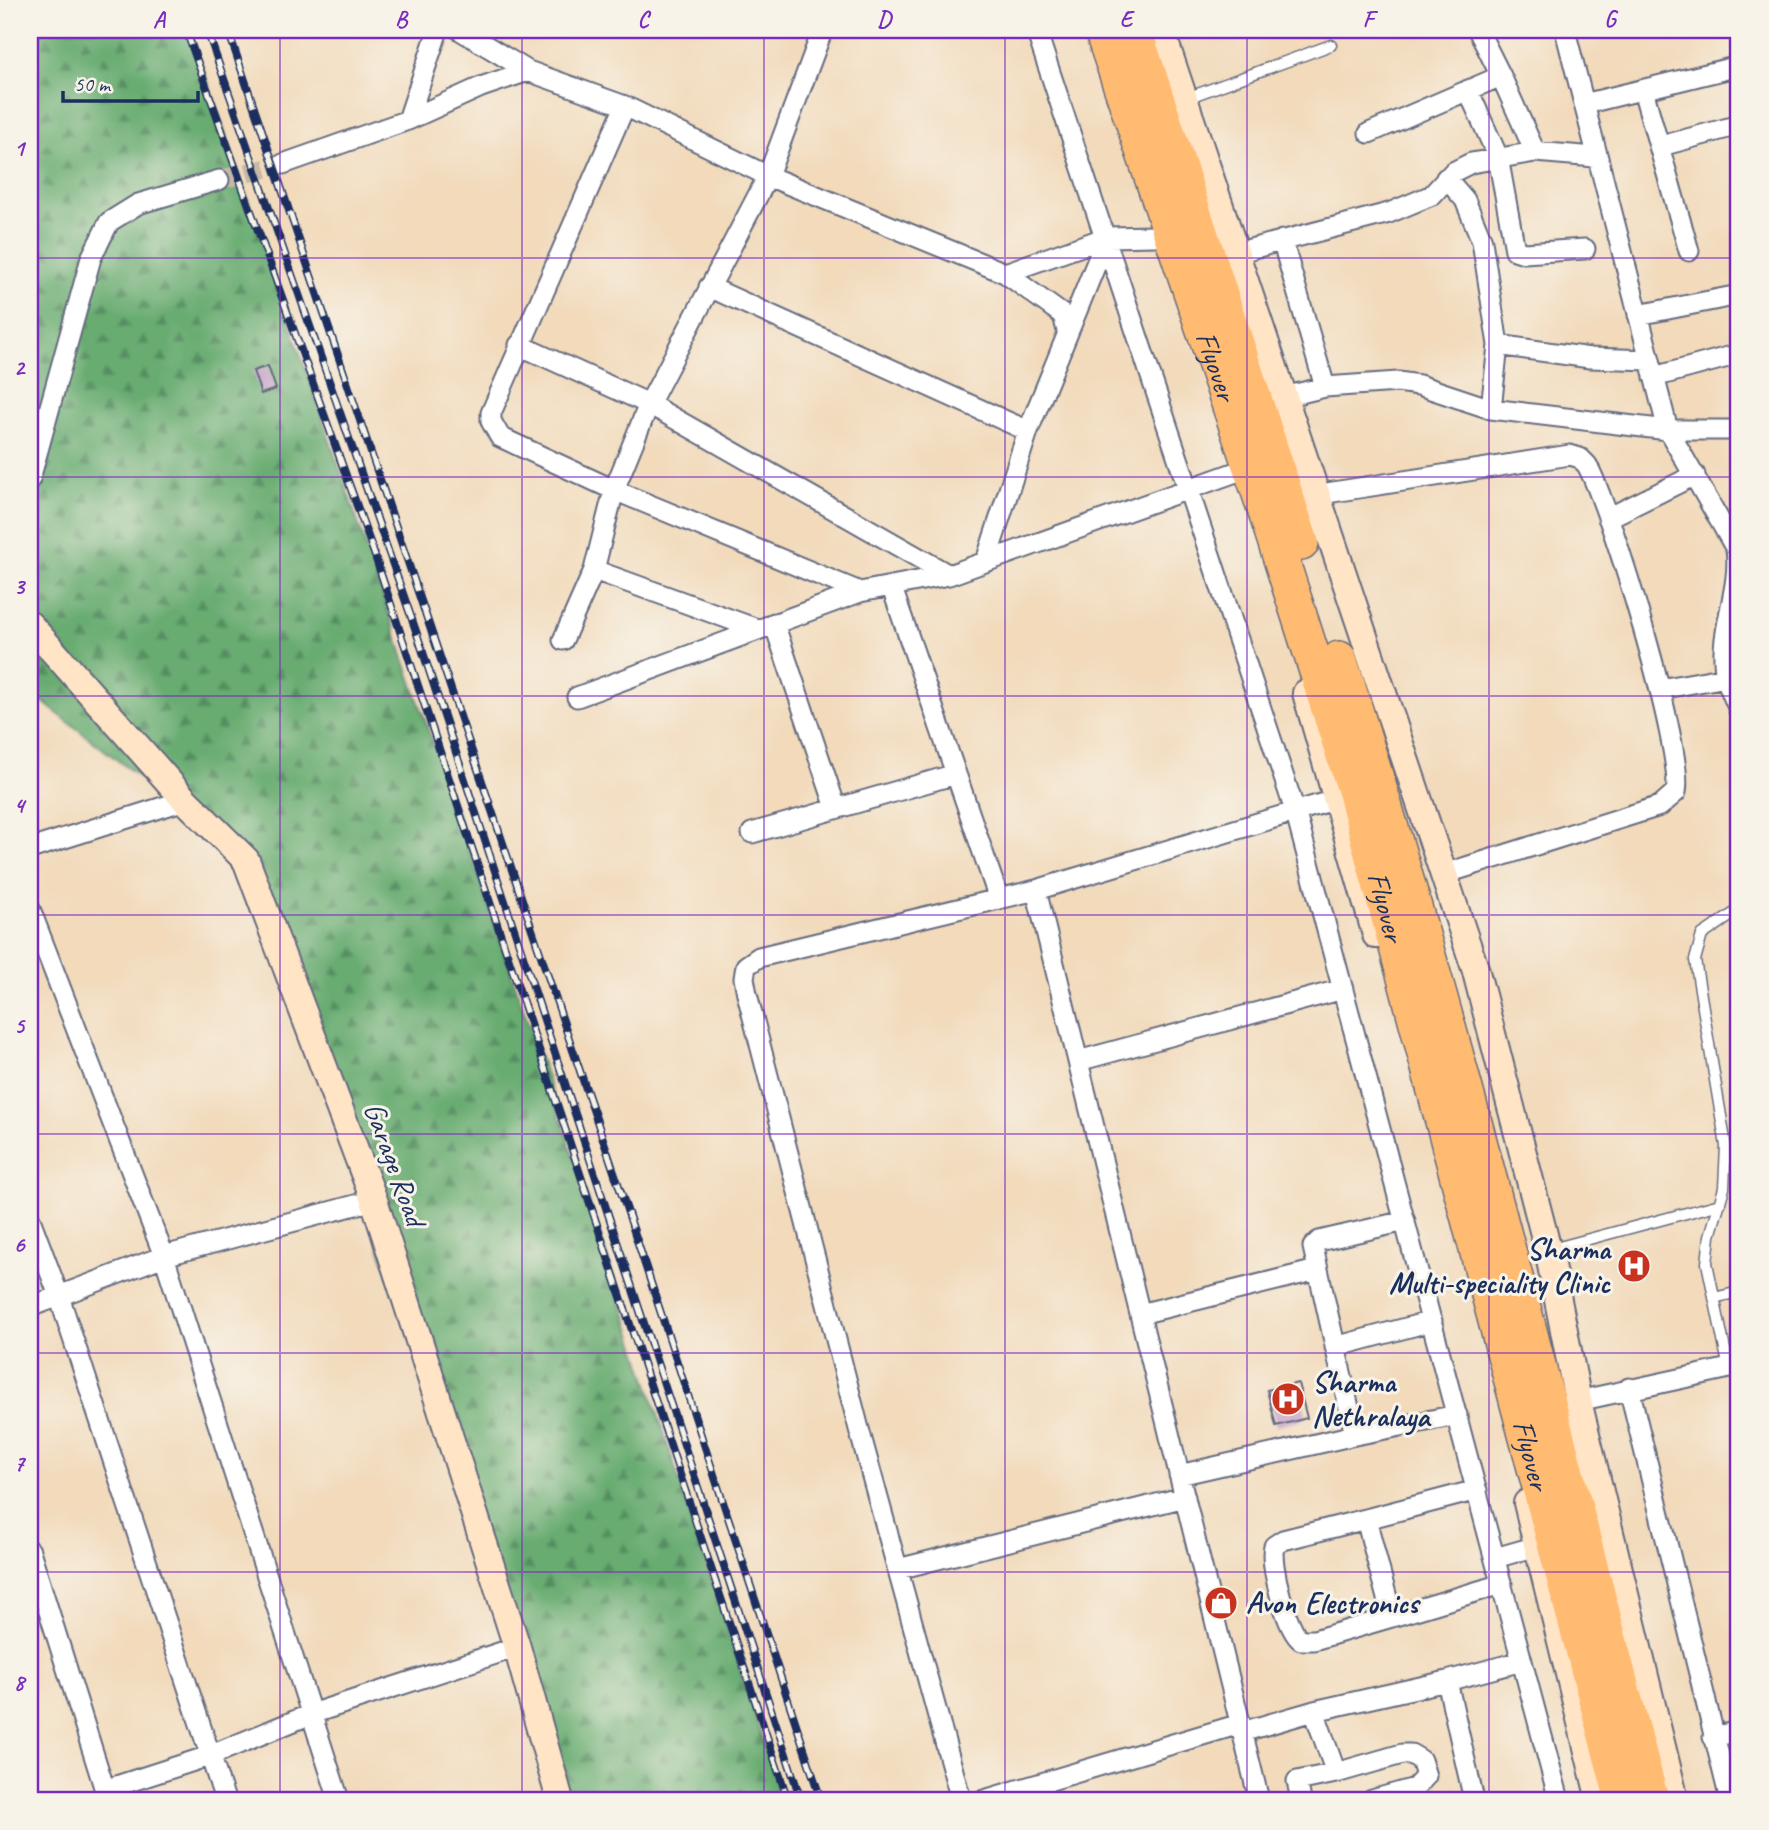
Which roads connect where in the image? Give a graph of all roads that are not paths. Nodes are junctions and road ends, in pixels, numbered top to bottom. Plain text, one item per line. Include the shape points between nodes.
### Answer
1 (438, 30) edge
2 (460, 30) edge
3 (1036, 30) edge
4 (1084, 30) edge
5 (1102, 30) edge
6 (1134, 30) edge
7 (1161, 30) edge
8 (1478, 30) edge
9 (1565, 30) edge
10 (816, 32) edge
11 (1331, 45) dead end
12 (1739, 66) edge
13 (528, 71) junction
14 (1501, 76) junction
15 (1468, 90) junction
16 (1643, 90) junction
17 (1184, 99) junction
18 (1584, 104) junction
19 (625, 106) junction
20 (408, 120) junction
21 (1739, 125) edge
22 (1369, 133) dead end
23 (1661, 146) junction
24 (1535, 152) junction
25 (1581, 155) junction
26 (1498, 157) junction
27 (283, 164) tunnel mouth
28 (768, 176) junction
29 (1446, 178) junction
30 (219, 180) tunnel mouth
31 (1155, 236) junction
32 (1107, 237) junction
33 (1282, 240) junction
34 (1585, 249) dead end
35 (1689, 251) dead end
36 (1235, 253) junction
37 (1005, 273) junction
38 (709, 287) junction
39 (1739, 295) edge
40 (1637, 308) junction
41 (1067, 331) junction
42 (519, 345) junction
43 (1498, 345) junction
44 (1739, 354) edge
45 (1652, 368) junction
46 (1325, 387) junction
47 (1284, 397) junction
48 (649, 404) junction
49 (1491, 409) junction
50 (1668, 429) junction
51 (1739, 430) edge
52 (1028, 431) junction
53 (1236, 472) junction
54 (1695, 475) junction
55 (30, 479) edge
56 (1188, 489) junction
57 (614, 490) junction
58 (1289, 503) junction
59 (1608, 518) junction
60 (986, 561) junction
61 (1739, 568) edge
62 (593, 570) junction
63 (949, 575) junction
64 (892, 588) junction
65 (860, 592) junction
66 (30, 625) edge
67 (765, 626) junction
68 (563, 640) dead end
69 (1733, 676) edge
70 (1660, 689) junction
71 (577, 697) dead end
72 (1739, 710) edge
73 (956, 774) junction
74 (1337, 799) junction
75 (185, 800) junction
76 (836, 808) junction
77 (1296, 814) junction
78 (752, 833) dead end
79 (30, 849) edge
80 (1444, 874) junction
81 (1036, 890) junction
82 (999, 899) junction
83 (30, 909) edge
84 (1739, 909) edge
85 (1343, 989) junction
86 (1078, 1060) junction
87 (374, 1200) junction
88 (1720, 1204) junction
89 (30, 1219) edge
90 (1405, 1221) junction
91 (1548, 1250) junction
92 (164, 1256) junction
93 (1318, 1270) junction
94 (1739, 1292) edge
95 (59, 1296) junction
96 (1714, 1298) junction
97 (30, 1307) edge
98 (1140, 1314) junction
99 (1432, 1321) junction
100 (1335, 1348) junction
101 (1736, 1372) edge
102 (1629, 1388) junction
103 (1578, 1401) junction
104 (1457, 1415) junction
105 (1356, 1435) junction
106 (1179, 1475) junction
107 (1477, 1490) junction
108 (1185, 1497) junction
109 (1366, 1519) junction
110 (1537, 1546) junction
111 (30, 1551) edge
112 (1495, 1558) junction
113 (898, 1569) junction
114 (1502, 1584) junction
115 (1392, 1617) junction
116 (517, 1647) junction
117 (1522, 1661) junction
118 (1447, 1681) junction
119 (1314, 1712) junction
120 (311, 1714) junction
121 (1241, 1728) junction
122 (1739, 1731) edge
123 (1713, 1737) junction
124 (209, 1756) junction
125 (1336, 1773) junction
126 (106, 1795) edge
127 (225, 1800) edge
128 (339, 1800) edge
129 (560, 1800) edge
130 (961, 1800) edge
131 (984, 1800) edge
132 (1259, 1800) edge
133 (1301, 1800) edge
134 (1372, 1800) edge
135 (1474, 1800) edge
136 (1559, 1800) edge
137 (1600, 1800) edge
138 (1623, 1800) edge
139 (1651, 1800) edge
140 (1675, 1800) edge
141 (1730, 1800) edge

1 - 20 street
2 - 13 street
3 - 32 street
4 - 31 street
5 - 58 highway, Flyover
6 - 58 highway, Flyover
7 - 17 street
8 - 14 street
9 - 18 street
10 - 28 street
11 - 17 lane
12 - 16 street
13 - 19 street
13 - 20 street
14 - 15 street
14 - 24 street
15 - 22 street
15 - 26 street
16 - 18 street
16 - 23 street
17 - 36 street
18 - 25 street
19 - 28 street
19 - 42 street
20 - 27 street
21 - 23 street
23 - 35 street
24 - 25 street
24 - 26 street
25 - 40 street
26 - 29 street via 1471,163
26 - 34 street via 1515,250
28 - 37 street
28 - 38 street
29 - 33 street via 1432,195 1389,214
29 - 43 street via 1465,200 1482,241
30 - 55 street via 138,204 109,222 91,258
31 - 32 street
31 - 53 street
32 - 37 street
32 - 41 street
32 - 56 street
33 - 36 street
33 - 46 street
36 - 47 street
37 - 41 street via 1063,315
38 - 48 street
38 - 52 street
39 - 40 street
40 - 45 street
41 - 52 street
42 - 48 street
42 - 57 street via 491,413 494,431 500,438
43 - 45 street
43 - 49 street
44 - 45 street
45 - 50 street
46 - 47 street
46 - 49 street via 1408,384
47 - 58 street
48 - 57 street
48 - 63 street
49 - 50 street
50 - 51 street
50 - 54 street
52 - 60 street
53 - 56 street
53 - 74 street
54 - 59 street
54 - 61 street via 1736,549
56 - 60 street
56 - 77 street
57 - 62 street
57 - 65 street
58 - 59 street via 1570,455 1587,465
58 - 80 street
58 - 138 highway, Flyover via 1359,806
58 - 139 highway, Flyover via 1382,796 1476,1125
59 - 70 street
60 - 63 street
61 - 69 street via 1726,640
62 - 67 street
62 - 68 street
63 - 64 street
64 - 65 street
64 - 73 street
65 - 67 street
66 - 75 street, Garage Road
67 - 71 street
67 - 76 street
69 - 70 street
69 - 72 street
70 - 80 street via 1677,772 1676,792 1669,800
73 - 76 street
73 - 82 street
74 - 77 street
74 - 110 street via 1433,1131
75 - 79 street
75 - 87 street, Garage Road via 246,860
76 - 78 street
77 - 81 street
77 - 85 street
80 - 91 street via 1475,968
81 - 82 street
81 - 86 street
82 - 113 street via 759,957 746,965 744,978
83 - 92 street
84 - 88 lane via 1702,935 1695,960 1726,1146
85 - 86 street
85 - 90 street
86 - 98 street
87 - 92 street
87 - 116 street, Garage Road
88 - 91 lane
88 - 96 lane via 1707,1263
89 - 95 street
90 - 93 street via 1319,1241 1313,1247
90 - 99 street
91 - 103 street
92 - 95 street
92 - 120 street
93 - 98 street
93 - 100 street
94 - 96 lane
95 - 97 street
95 - 124 street
96 - 101 lane
98 - 106 street
99 - 100 street
99 - 104 street
100 - 105 street
101 - 102 street
102 - 103 street
102 - 123 street
103 - 140 street
104 - 105 street
104 - 107 street
105 - 106 street
106 - 108 street
107 - 109 street
107 - 112 street
108 - 113 street
108 - 121 street
109 - 115 street
109 - 115 street via 1283,1540 1274,1546 1272,1561 1290,1628 1301,1640
110 - 112 street
110 - 137 street
111 - 126 street
112 - 114 street
113 - 130 street
114 - 115 street
114 - 117 street
116 - 120 street
116 - 129 street, Garage Road
117 - 118 street
117 - 136 street
118 - 119 street
118 - 135 street
119 - 121 street
119 - 125 street
120 - 124 street
120 - 128 street
121 - 131 street
121 - 132 street
122 - 123 street
123 - 141 street
124 - 126 street
124 - 127 street
125 - 133 street via 1297,1782
125 - 134 street via 1402,1754 1421,1760 1426,1776 1421,1784

